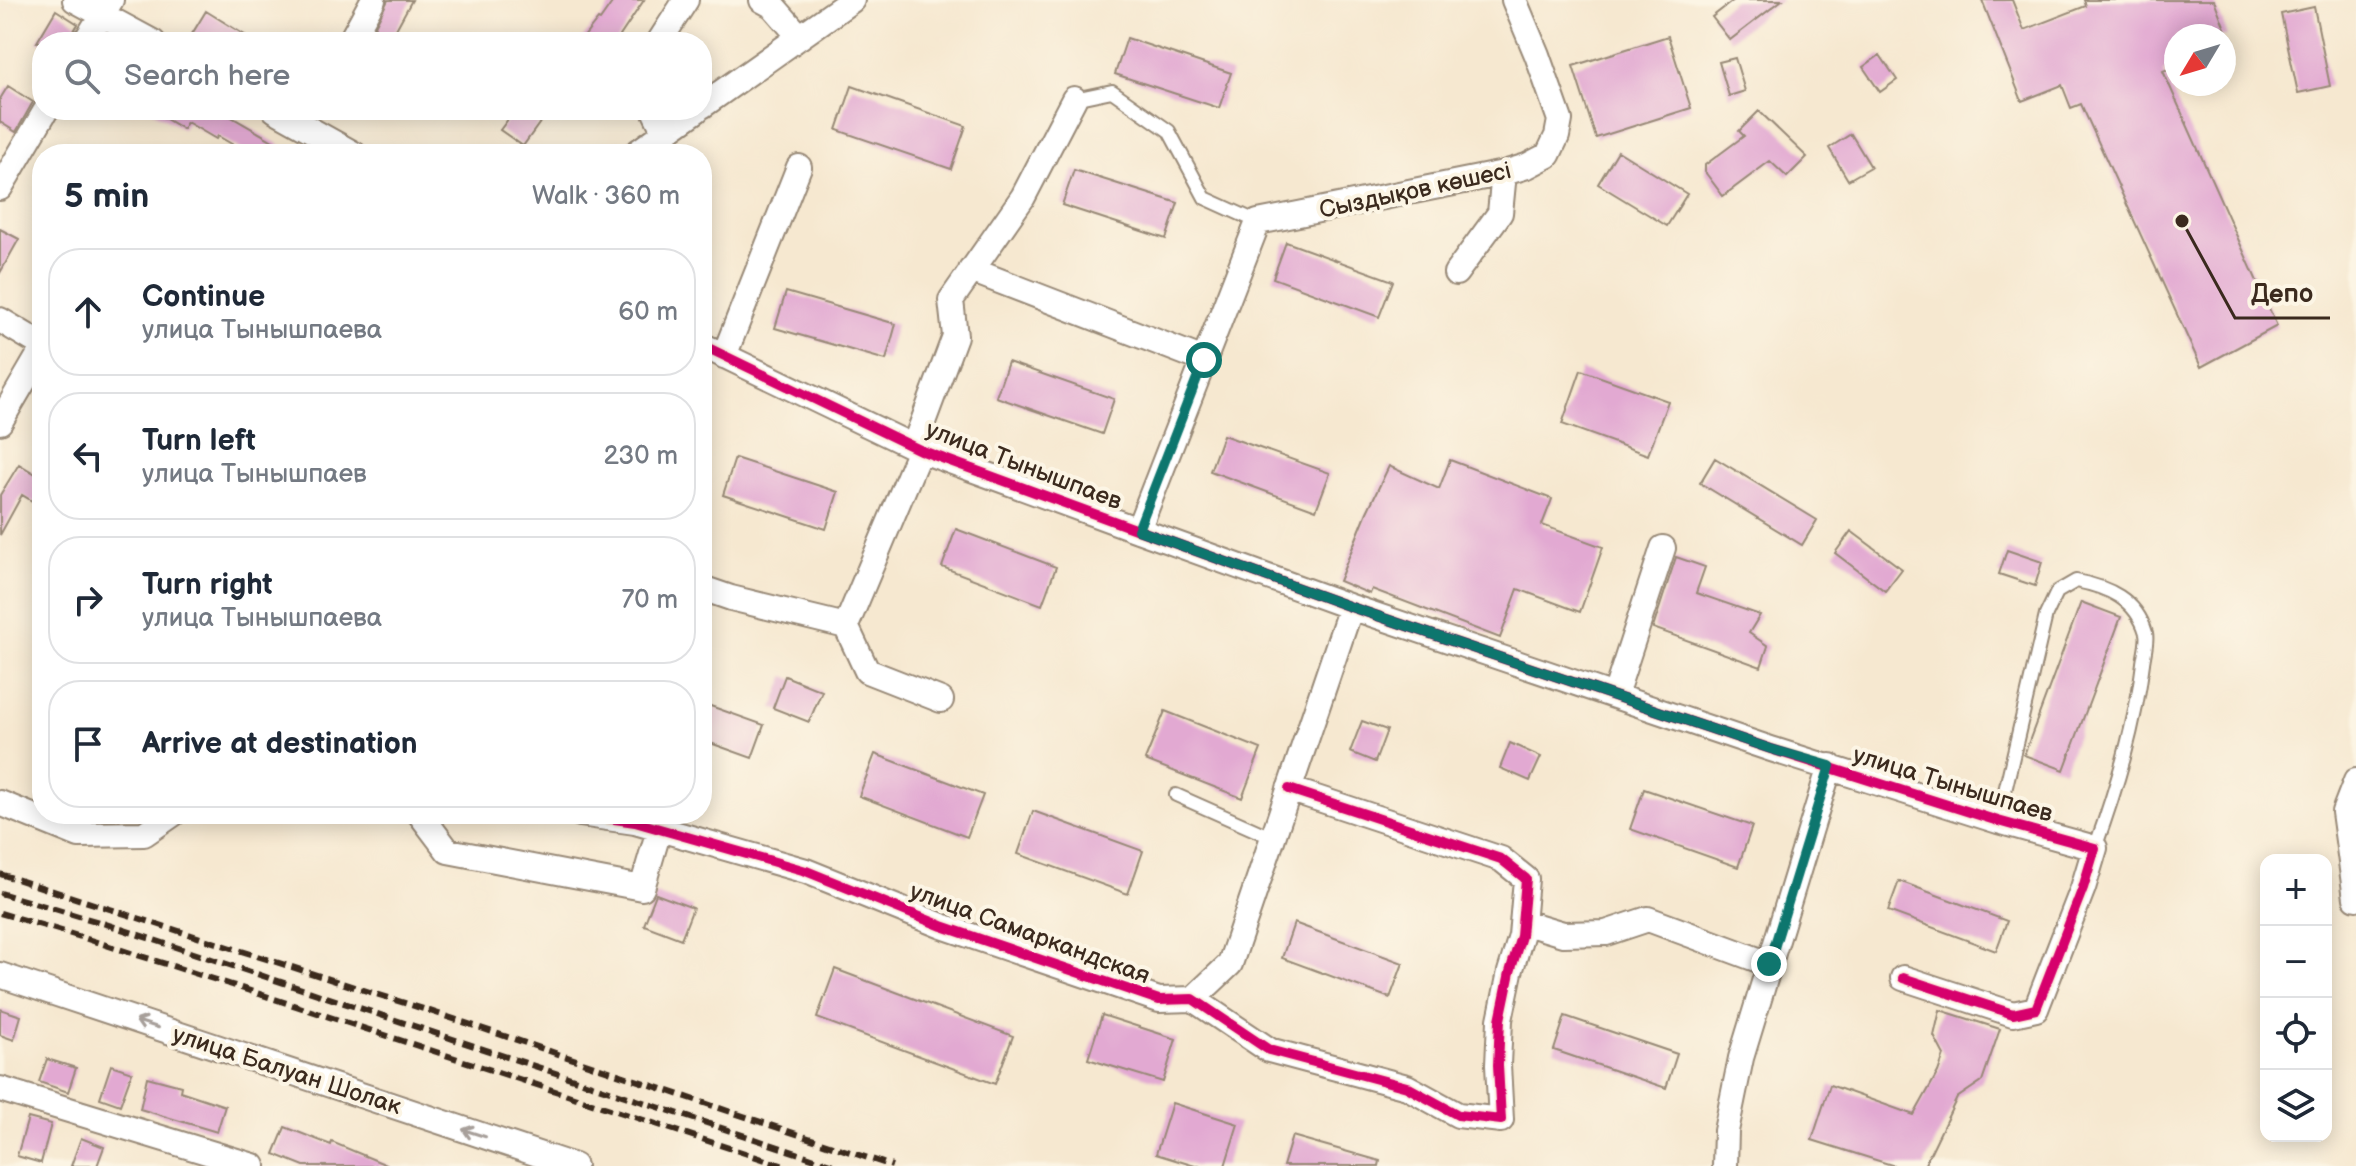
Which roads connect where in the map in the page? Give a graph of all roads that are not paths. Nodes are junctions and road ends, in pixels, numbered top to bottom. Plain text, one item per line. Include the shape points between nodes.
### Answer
1 (75, 0) edge
2 (373, 0) edge
3 (686, 0) edge
4 (762, 0) edge
5 (852, 0) edge
6 (1514, 0) edge
7 (106, 7) edge
8 (91, 32) edge
9 (140, 32) edge
10 (355, 32) edge
11 (665, 32) edge
12 (800, 37) junction
13 (712, 99) edge
14 (1074, 99) joint
15 (40, 120) edge
16 (312, 120) edge
17 (659, 120) edge
18 (683, 120) edge
19 (665, 133) junction
20 (342, 144) edge
21 (649, 144) edge
22 (799, 167) dead end
23 (1504, 173) junction
24 (0, 188) edge
25 (1258, 222) junction
26 (971, 270) junction
27 (1456, 273) dead end
28 (0, 320) edge
29 (32, 341) edge
30 (712, 350) edge
31 (724, 356) junction
32 (1204, 360) junction
33 (32, 366) edge
34 (0, 422) edge
35 (917, 448) junction
36 (1138, 530) junction
37 (1663, 548) dead end
38 (712, 591) edge
39 (1351, 607) junction
40 (846, 626) junction
41 (1615, 695) junction
42 (941, 700) dead end
43 (1830, 766) junction
44 (2356, 781) edge
45 (1289, 789) junction
46 (1176, 795) dead end
47 (0, 803) edge
48 (32, 816) edge
49 (1998, 821) junction
50 (52, 824) edge
51 (158, 824) edge
52 (428, 824) edge
53 (641, 824) edge
54 (659, 830) junction
55 (1273, 838) junction
56 (2095, 848) junction
57 (2356, 898) edge
58 (1523, 922) junction
59 (1769, 964) junction
60 (0, 975) edge
61 (1903, 978) dead end
62 (1193, 999) junction
63 (0, 1089) edge
64 (253, 1166) edge
65 (574, 1166) edge
66 (1725, 1166) edge

1 - 7 street
2 - 10 street
3 - 11 street
4 - 12 street
5 - 12 street
6 - 23 street, Сыздықов көшесі via 1560,120 1548,155
7 - 8 street
7 - 9 street
12 - 13 street
14 - 25 lane via 1112,91 1169,131 1205,198
14 - 26 street via 1023,197
15 - 24 street
16 - 20 street
17 - 19 street
18 - 19 street
19 - 21 street
22 - 31 street
23 - 25 street, Сыздықов көшесі
23 - 27 street via 1500,213
25 - 32 street
26 - 32 street
26 - 35 street via 951,300 955,336
28 - 29 street
30 - 31 street, улица Тынышпаев
31 - 35 street, улица Тынышпаев
32 - 36 street
33 - 34 street
35 - 36 street, улица Тынышпаев
35 - 40 street
36 - 39 street, улица Тынышпаев
37 - 41 street
38 - 40 street
39 - 41 street, улица Тынышпаев
39 - 45 street
40 - 42 street via 867,671
41 - 43 street, улица Тынышпаев
43 - 49 street, улица Тынышпаев
43 - 59 street
44 - 57 street via 2344,812
45 - 55 street
45 - 58 street via 1501,859 1526,879
46 - 55 lane
47 - 48 street
49 - 56 street, улица Тынышпаев
49 - 56 lane via 2046,615 2057,592 2076,581 2103,586 2133,607 2147,635 2138,705
50 - 51 street via 79,835 144,834
52 - 54 street via 448,851 642,888
53 - 54 street, улица Самаркандская
54 - 62 street, улица Самаркандская via 806,871 942,926 1159,1000
55 - 62 street via 1230,964
56 - 61 street via 2036,1009 2013,1014
58 - 59 street via 1563,934 1606,933 1648,919
58 - 62 street via 1500,1020 1501,1120 1458,1115 1407,1087 1269,1050
59 - 66 street via 1741,1058 1726,1131
65 -> 60 street, улица Балуан Шолак
63 - 64 street

